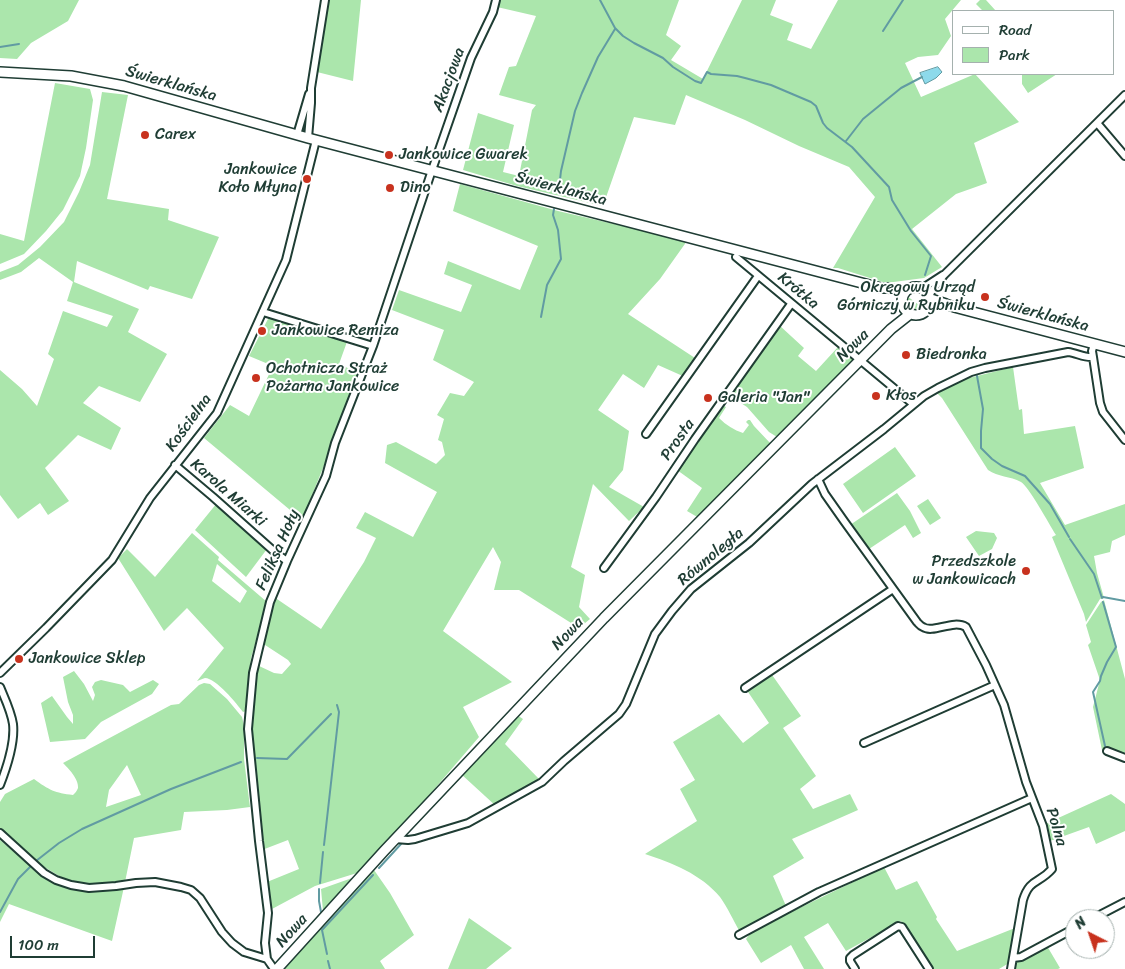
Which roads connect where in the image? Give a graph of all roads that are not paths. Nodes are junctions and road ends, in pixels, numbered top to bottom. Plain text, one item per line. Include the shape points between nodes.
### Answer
1 (325, 0) edge
2 (496, 0) edge
3 (0, 72) edge
4 (311, 88) junction
5 (1125, 95) edge
6 (1097, 123) junction
7 (297, 135) junction
8 (312, 139) junction
9 (1125, 156) edge
10 (432, 171) junction
11 (736, 257) dead end
12 (758, 276) junction
13 (928, 297) junction
14 (905, 303) junction
15 (791, 304) junction
16 (263, 312) junction
17 (1094, 344) junction
18 (372, 346) junction
19 (1125, 352) edge
20 (1093, 357) junction
21 (860, 361) junction
22 (913, 404) junction
23 (646, 434) dead end
24 (1125, 440) edge
25 (175, 465) junction
26 (818, 479) junction
27 (286, 561) junction
28 (604, 568) dead end
29 (893, 589) junction
30 (1, 670) edge
31 (995, 684) junction
32 (0, 687) edge
33 (745, 688) dead end
34 (864, 743) dead end
35 (1107, 751) dead end
36 (1125, 758) edge
37 (0, 784) edge
38 (1032, 798) junction
39 (0, 833) edge
40 (395, 839) junction
41 (1125, 902) edge
42 (1111, 909) edge
43 (1065, 933) edge
44 (739, 935) dead end
45 (265, 943) junction
46 (250, 954) junction
47 (267, 958) junction
48 (1013, 958) junction
49 (276, 969) edge
50 (855, 969) edge
51 (929, 969) edge
52 (1011, 969) edge

1 - 4 street
2 - 10 street, Akacjowa via 471,58
3 - 7 main road, Świerklańska via 71,76 124,86
4 - 7 street
4 - 8 street, Kościelna
5 - 6 street
6 - 9 street
6 - 13 street via 944,275
7 - 8 main road, Świerklańska
8 - 10 main road, Świerklańska
8 - 16 street, Kościelna via 286,260
10 - 14 main road, Świerklańska via 881,288
10 - 18 street, Feliksa Hoły
11 - 12 street, Krótka
12 - 15 street, Krótka
12 - 23 street, Krótka
13 - 14 main road via 915,286 910,288
13 - 14 main road via 924,313 920,314
13 - 17 main road, Świerklańska via 954,307
14 - 21 main road, Nowa via 891,330
15 - 21 street, Krótka
15 - 28 street, Prosta
16 - 18 street
16 - 25 street, Kościelna via 217,414
17 - 19 main road, Świerklańska
17 - 20 street
18 - 27 street, Feliksa Hoły via 326,476
20 - 22 street, Równoległa via 1068,352 1000,364 971,372
20 - 24 street via 1103,412
21 - 22 street, Krótka
21 - 40 main road, Nowa via 617,605
22 - 26 street, Równoległa
25 - 27 street, Karola Miarki
25 - 30 street, Kościelna via 150,498 112,560
26 - 29 street, Polna via 825,494
26 - 40 street, Równoległa via 682,599 655,634 619,714 542,782 468,824 415,839
27 - 45 street, Feliksa Hoły via 270,602 253,673 248,729 268,913
29 - 31 street, Polna via 924,628 958,624 966,627
29 - 33 street
31 - 34 street
31 - 38 street, Polna
32 - 37 street via 13,725
35 - 36 street
38 - 44 street via 818,892
38 - 48 street, Polna via 1043,826 1052,869 1032,883 1026,892
39 - 46 street via 44,873 71,885 88,888 155,882 191,890 232,944
40 - 49 main road, Nowa
41 - 42 street
43 - 48 street via 1021,957
45 - 46 street via 257,952
45 - 47 street, Feliksa Hoły
46 - 47 street
47 - 49 street
48 - 52 street, Polna
50 - 51 street via 850,958 898,926 902,927

